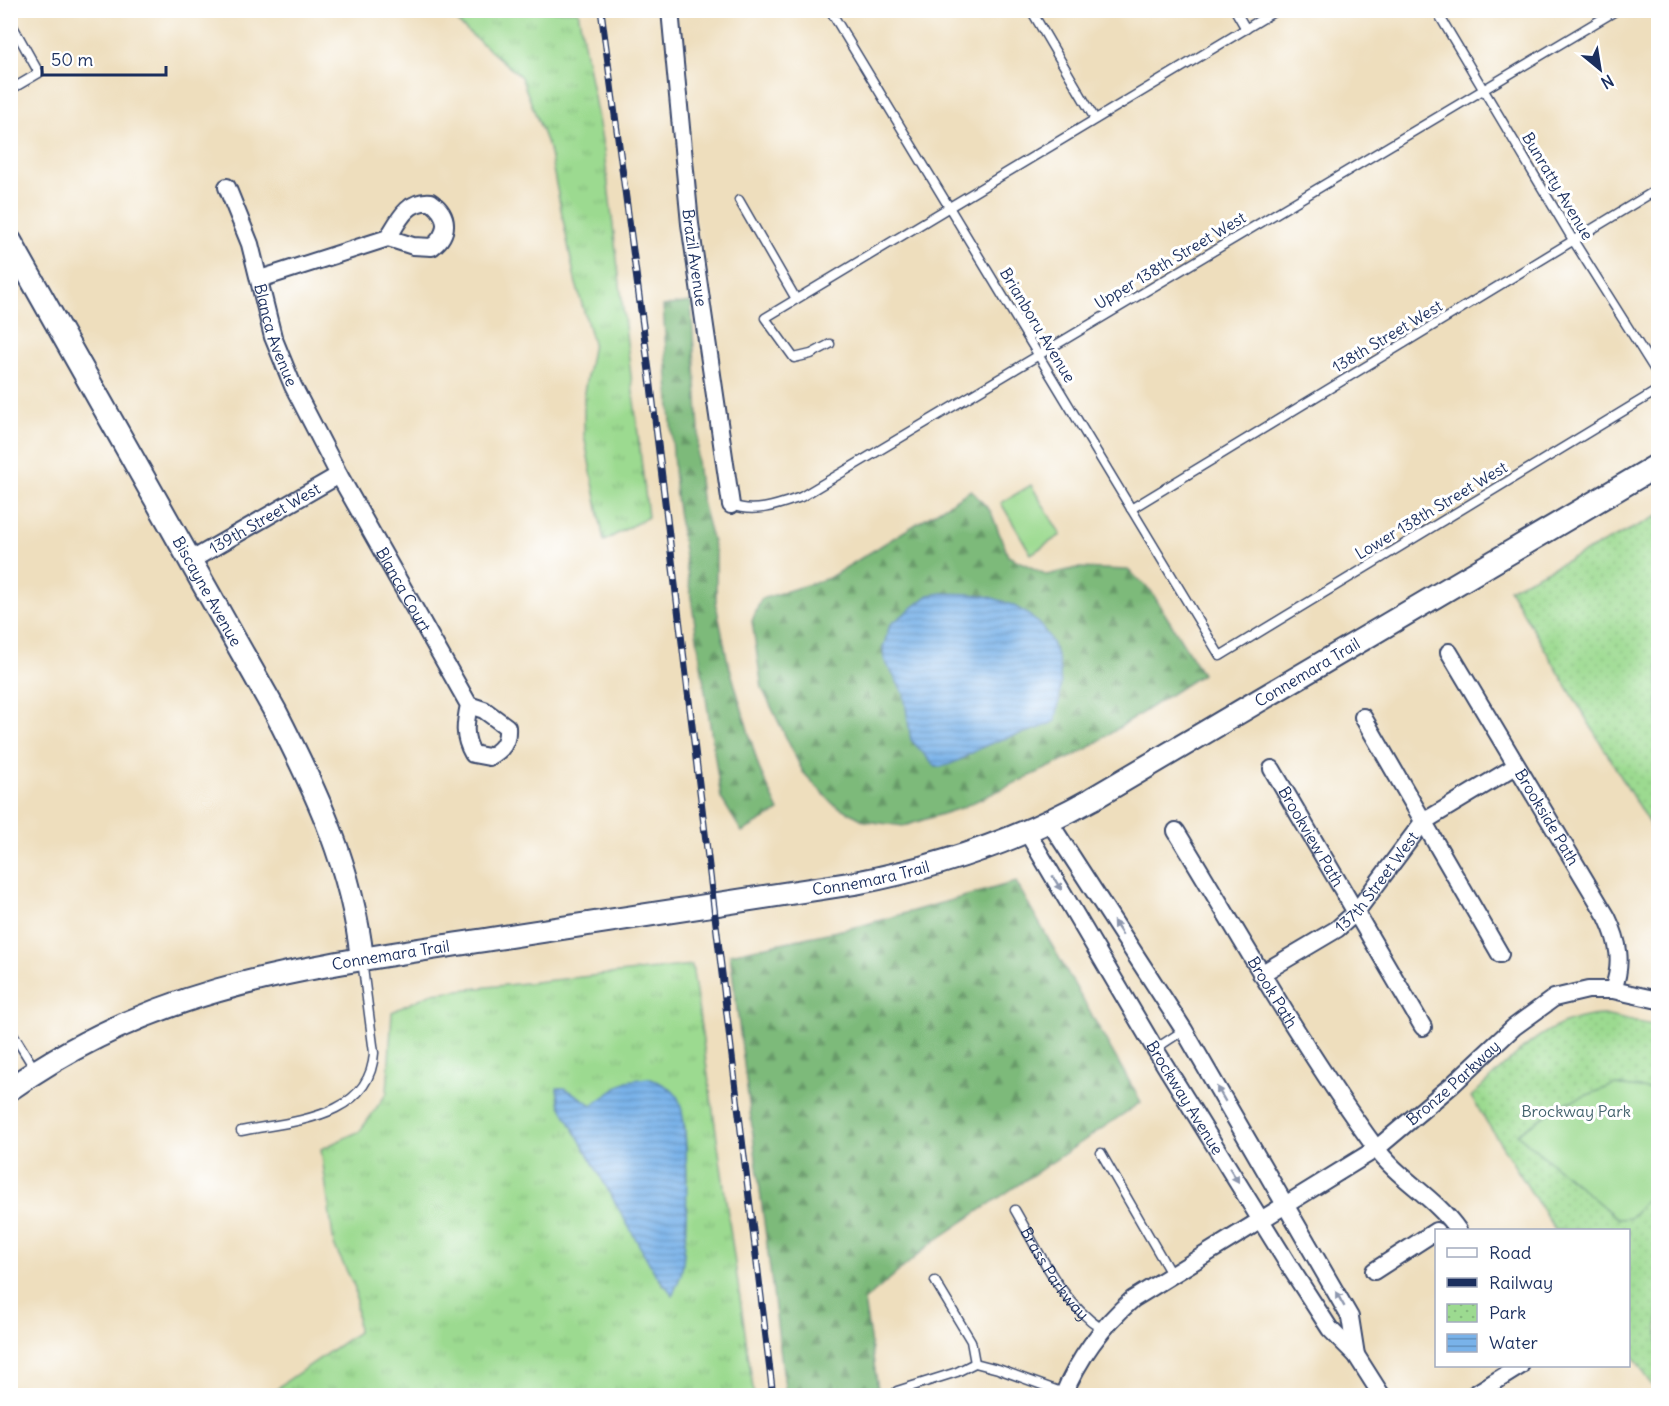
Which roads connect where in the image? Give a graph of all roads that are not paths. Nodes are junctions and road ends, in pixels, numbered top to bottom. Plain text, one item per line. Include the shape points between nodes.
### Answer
1 (670, 10) edge
2 (830, 10) edge
3 (1031, 10) edge
4 (1234, 10) edge
5 (1277, 10) edge
6 (1436, 10) edge
7 (1617, 10) edge
8 (10, 21) edge
9 (1246, 29) junction
10 (10, 90) edge
11 (1484, 90) junction
12 (1095, 119) junction
13 (227, 187) dead end
14 (1659, 189) edge
15 (739, 200) dead end
16 (949, 207) junction
17 (388, 238) dead end
18 (1573, 240) junction
19 (10, 242) edge
20 (260, 279) junction
21 (796, 298) junction
22 (830, 344) dead end
23 (1038, 356) junction
24 (1659, 375) edge
25 (1659, 390) edge
26 (1659, 465) edge
27 (339, 475) junction
28 (731, 505) joint
29 (1131, 508) junction
30 (190, 561) junction
31 (1449, 652) dead end
32 (1220, 656) joint
33 (469, 705) dead end
34 (1363, 717) dead end
35 (1516, 766) junction
36 (1272, 769) dead end
37 (1423, 822) junction
38 (1050, 823) junction
39 (1176, 831) dead end
40 (1027, 832) junction
41 (1356, 912) junction
42 (1500, 954) dead end
43 (362, 959) junction
44 (1261, 974) junction
45 (1613, 990) junction
46 (1659, 1000) edge
47 (1423, 1027) dead end
48 (10, 1029) edge
49 (1184, 1030) junction
50 (1155, 1049) junction
51 (36, 1071) junction
52 (10, 1089) edge
53 (240, 1131) dead end
54 (1376, 1149) junction
55 (1101, 1153) dead end
56 (1286, 1206) junction
57 (1015, 1210) dead end
58 (1261, 1220) junction
59 (1455, 1226) edge
60 (1435, 1232) edge
61 (1374, 1271) dead end
62 (1171, 1274) junction
63 (935, 1281) dead end
64 (1102, 1329) junction
65 (1356, 1354) junction
66 (975, 1363) junction
67 (1517, 1367) edge
68 (897, 1390) dead end
69 (1064, 1394) edge
70 (1382, 1395) edge
71 (1472, 1395) edge

1 - 28 street, Brazil Avenue via 690,224
2 - 16 lane, Brianboru Avenue
3 - 12 lane
4 - 9 lane
5 - 9 lane
6 - 11 lane, Bunratty Avenue
7 - 11 lane, Upper 138th Street West
8 - 10 lane via 39,73
9 - 12 lane
11 - 18 lane, Bunratty Avenue
11 - 23 lane, Upper 138th Street West
12 - 16 lane
13 - 20 street, Blanca Avenue
14 - 18 lane, 138th Street West
15 - 21 lane
16 - 21 lane
16 - 23 lane, Brianboru Avenue
17 - 20 street
18 - 24 lane, Bunratty Avenue
18 - 29 lane, 138th Street West
19 - 30 street, Biscayne Avenue
20 - 27 street, Blanca Avenue via 283,364
21 - 22 lane via 765,318 794,358
23 - 28 lane, Upper 138th Street West via 801,497 773,507 744,510
23 - 29 lane, Brianboru Avenue
25 - 32 lane, Lower 138th Street West
26 - 38 street, Connemara Trail
27 - 30 street, 139th Street West
27 - 33 street, Blanca Court
29 - 32 lane, Brianboru Avenue
30 - 43 street, Biscayne Avenue via 310,780 348,878
31 - 35 street, Brookside Path
34 - 37 street
35 - 37 street, 137th Street West
35 - 45 street, Brookside Path via 1616,934 1620,955
36 - 41 street, Brookview Path
37 - 41 street, 137th Street West
37 - 42 street
38 - 40 street, Connemara Trail
49 -> 38 street, Brockway Avenue
39 - 44 street, Brook Path
40 - 43 street, Connemara Trail via 913,872
40 -> 50 street, Brockway Avenue
41 - 44 street, 137th Street West via 1337,929
41 - 47 street, Brookview Path
43 - 51 street, Connemara Trail via 197,994 122,1024
43 - 53 lane via 374,1053 367,1082 353,1100 326,1114
44 - 54 street, Brook Path
45 - 46 street, Bronze Parkway
45 - 54 street, Bronze Parkway via 1588,990 1554,998 1514,1027
48 - 51 lane
49 - 50 lane
56 -> 49 street, Brockway Avenue
50 -> 58 street, Brockway Avenue
51 - 52 street, Connemara Trail
54 - 56 street, Bronze Parkway
54 - 59 street, Brook Path
55 - 62 lane
56 - 58 street, Bronze Parkway
65 -> 56 street, Brockway Avenue via 1350,1317
57 - 64 lane, Brass Parkway via 1065,1297
58 - 62 street, Brass Parkway
58 - 65 street, Brockway Avenue via 1330,1329
60 - 61 street
62 - 64 street, Brass Parkway via 1133,1299
63 - 66 lane via 971,1341
64 - 69 street, Brass Parkway
65 - 70 street, Brockway Avenue
66 - 68 lane
66 - 69 lane, Brass Parkway
67 - 71 street

